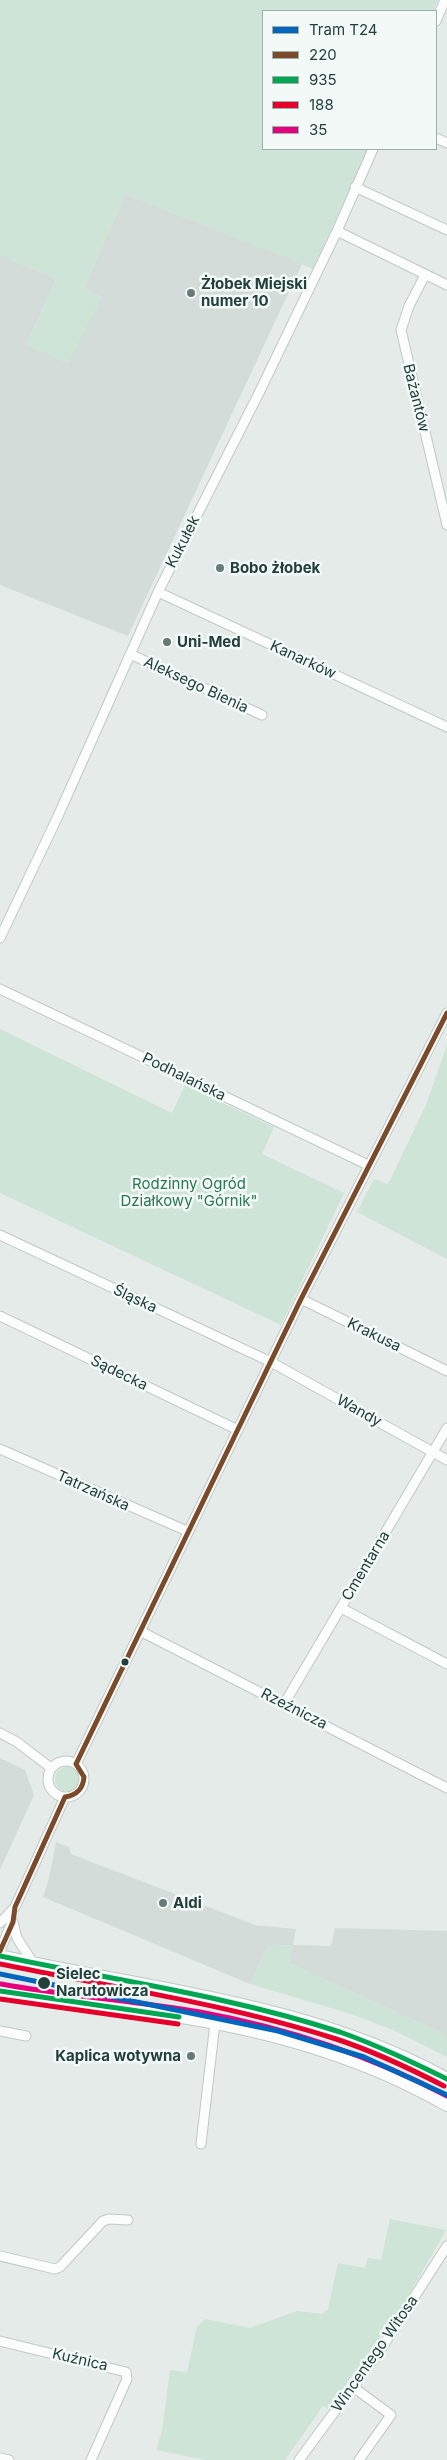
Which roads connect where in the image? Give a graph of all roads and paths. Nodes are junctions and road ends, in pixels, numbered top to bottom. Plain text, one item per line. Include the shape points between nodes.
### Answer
1 (446, 0) edge
2 (437, 19) edge
3 (373, 150) edge
4 (355, 187) junction
5 (447, 230) edge
6 (337, 231) junction
7 (425, 274) junction
8 (447, 285) edge
9 (447, 525) edge
10 (158, 592) junction
11 (130, 654) junction
12 (262, 715) dead end
13 (446, 725) edge
14 (0, 938) edge
15 (0, 989) edge
16 (447, 1013) edge
17 (368, 1165) junction
18 (0, 1235) edge
19 (301, 1300) junction
20 (0, 1316) edge
21 (271, 1362) junction
22 (447, 1371) edge
23 (447, 1428) edge
24 (238, 1430) junction
25 (0, 1449) edge
26 (433, 1453) junction
27 (447, 1460) edge
28 (187, 1531) junction
29 (341, 1608) junction
30 (140, 1632) junction
31 (447, 1664) edge
32 (284, 1704) junction
33 (0, 1733) edge
34 (76, 1764) junction
35 (51, 1768) junction
36 (447, 1788) edge
37 (65, 1797) junction
38 (15, 1907) junction
39 (0, 1922) edge
40 (12, 1922) junction
41 (0, 1951) edge
42 (0, 1956) edge
43 (33, 1963) junction
44 (0, 1991) edge
45 (215, 2023) junction
46 (0, 2031) edge
47 (26, 2036) dead end
48 (447, 2079) edge
49 (447, 2104) edge
50 (201, 2144) dead end
51 (128, 2220) dead end
52 (447, 2246) edge
53 (0, 2256) edge
54 (0, 2341) edge
55 (353, 2387) junction
56 (0, 2458) edge
57 (9, 2460) edge
58 (91, 2460) edge
59 (300, 2460) edge
60 (359, 2460) edge

1 - 2 street
3 - 4 street, Kukułek
4 - 5 street
4 - 6 street, Kukułek
6 - 7 street
6 - 10 street, Kukułek
7 - 8 street
7 - 9 street, Bażantów via 402,320 401,335
10 - 11 street, Kukułek
10 - 13 street, Kanarków
11 - 12 street, Aleksego Bienia
11 - 14 street, Kukułek
15 - 17 street, Podhalańska
16 - 17 street
17 - 19 street
18 - 21 street, Śląska
19 - 21 street
19 - 22 street, Krakusa
20 - 24 street, Sądecka
21 - 24 street
21 - 26 street, Wandy
23 - 26 street, Cmentarna
24 - 28 street
25 - 28 street, Tatrzańska
26 - 27 street, Wandy
26 - 29 street, Cmentarna
28 - 30 street
29 - 31 street
29 - 32 street, Cmentarna
30 - 32 street, Rzeźnicza
30 - 34 street
32 - 36 street, Rzeźnicza
33 - 35 street
34 - 35 street via 63,1761
34 - 37 street via 83,1772 82,1787
35 - 37 street via 50,1786 56,1794
37 - 38 street
38 - 39 street
38 - 40 street
40 - 41 street
40 - 43 street via 17,1938
42 - 43 street
43 - 48 street via 161,1988 332,2029 378,2046
44 - 45 street
45 - 49 street via 328,2052 389,2074
45 - 50 street
46 - 47 street
51 - 53 street via 104,2221 60,2267 54,2269
52 - 55 street, Wincentego Witosa
54 - 58 street, Kuźnica via 126,2372 127,2379
55 - 59 street, Wincentego Witosa
55 - 60 street via 391,2415
56 - 57 street

